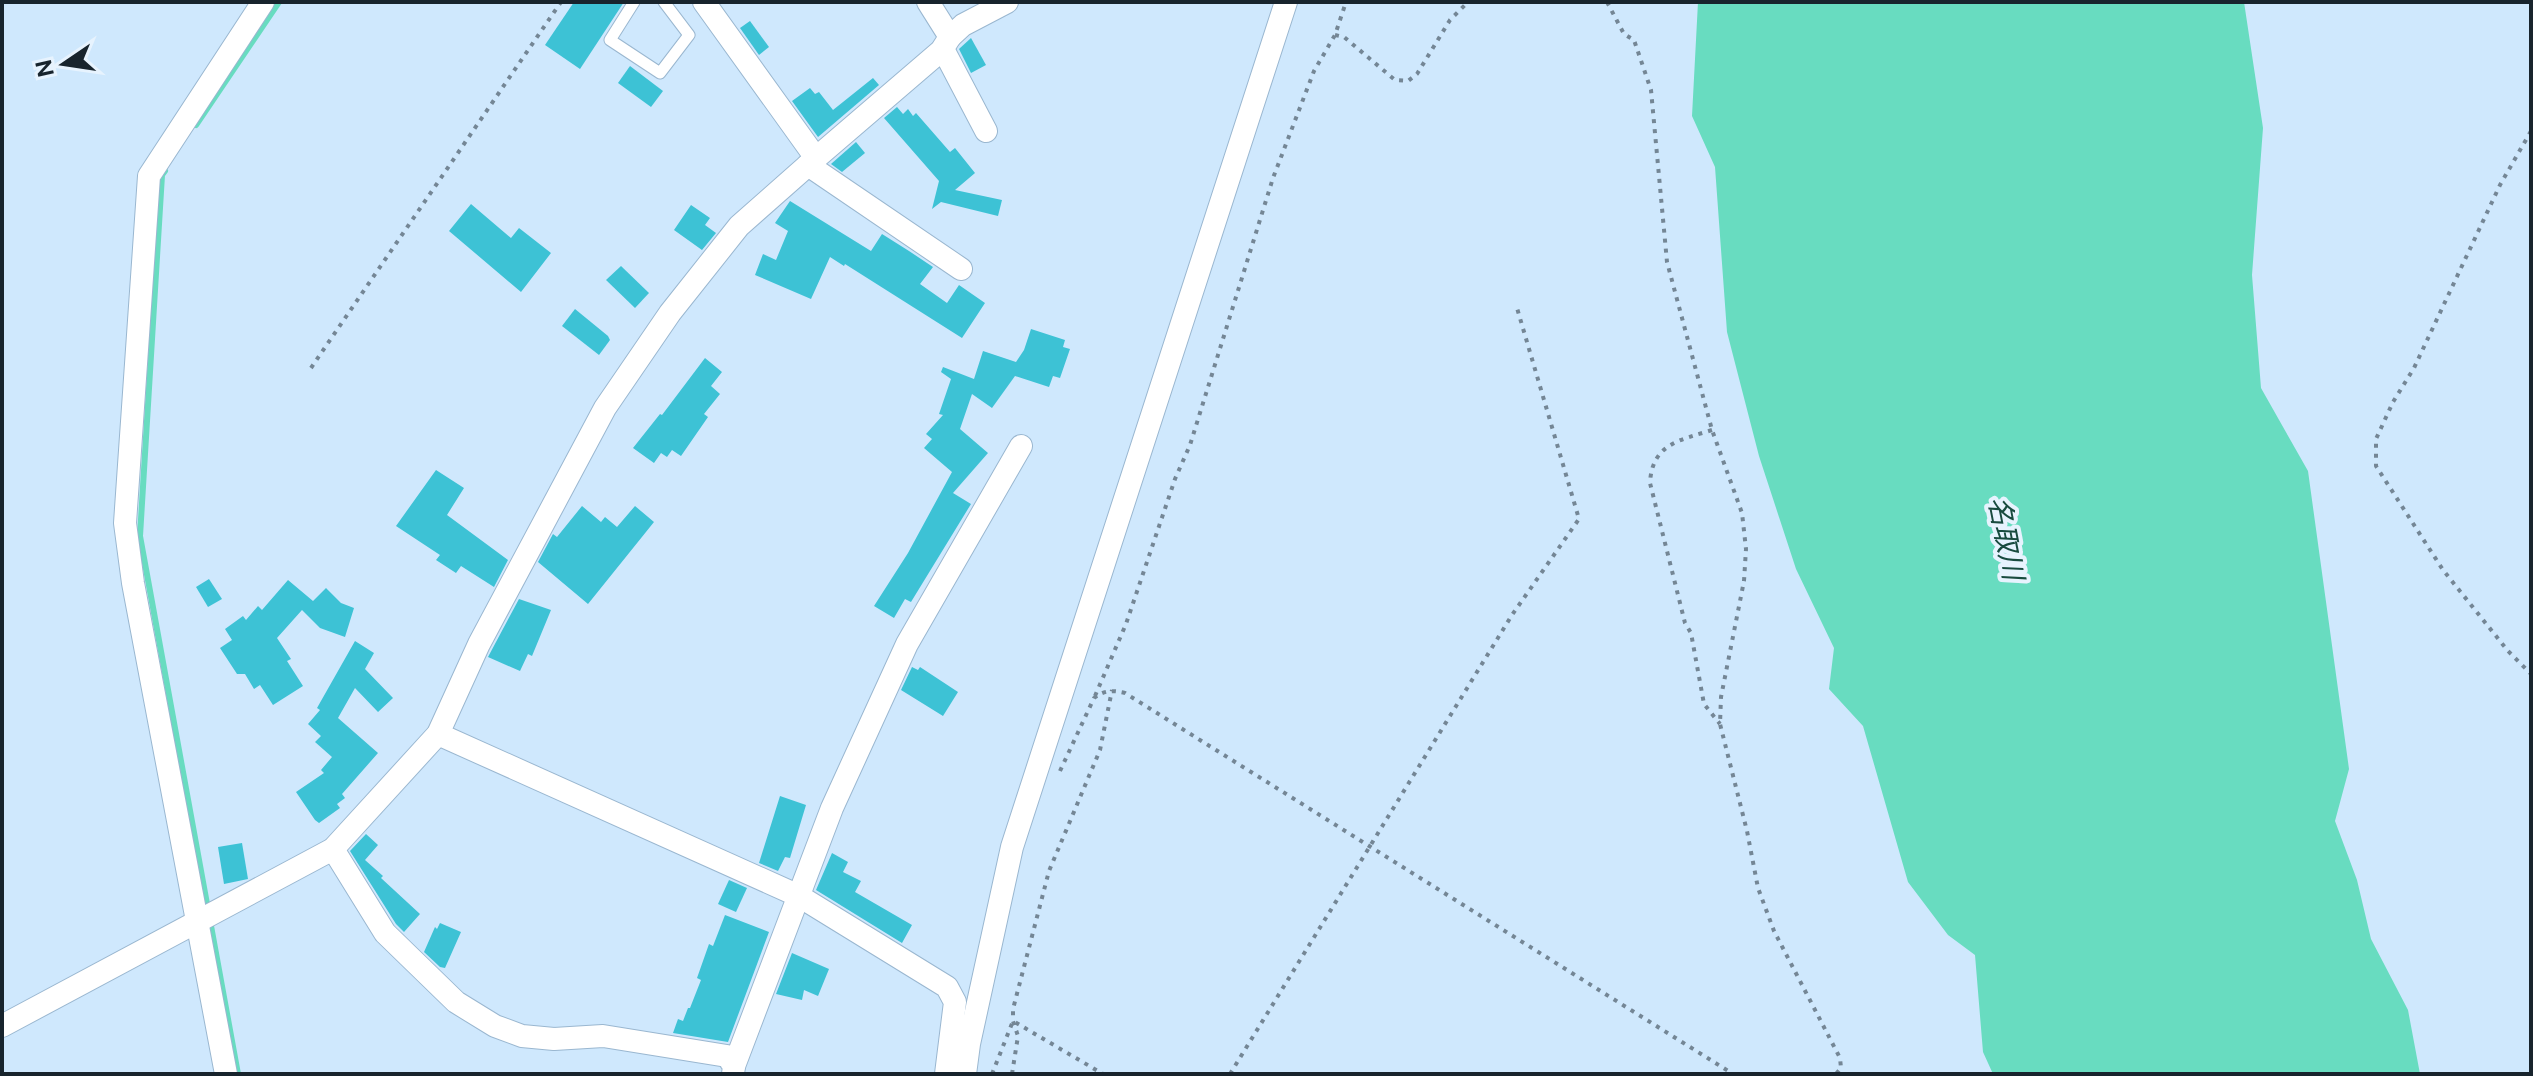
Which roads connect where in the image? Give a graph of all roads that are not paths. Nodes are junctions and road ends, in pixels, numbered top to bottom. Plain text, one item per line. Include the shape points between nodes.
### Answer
1 (263, 2) edge
2 (634, 2) edge
3 (664, 2) edge
4 (704, 2) edge
5 (928, 2) edge
6 (1007, 2) edge
7 (1286, 2) edge
8 (946, 43) junction
9 (986, 131) dead end
10 (812, 161) junction
11 (961, 269) dead end
12 (1021, 446) dead end
13 (438, 734) junction
14 (333, 849) junction
15 (799, 896) junction
16 (207, 916) junction
17 (2, 1026) edge
18 (734, 1070) edge
19 (226, 1074) edge
20 (946, 1074) edge
21 (965, 1074) edge

1 - 16 street via 149,176 125,523 136,598
2 - 3 lane via 610,40 660,73 689,35
4 - 10 street
5 - 8 street
6 - 8 street via 963,25
7 - 21 street via 1012,847
8 - 9 street
8 - 10 street
10 - 11 street
10 - 13 street via 739,226 605,408 479,644
12 - 15 street via 907,644 832,808
13 - 14 street
13 - 15 street
14 - 16 street
14 - 18 street via 385,933 456,1002 495,1026 522,1036 603,1036 727,1056
15 - 18 street
15 - 20 street via 947,987 955,1002
16 - 17 street
16 - 19 street

